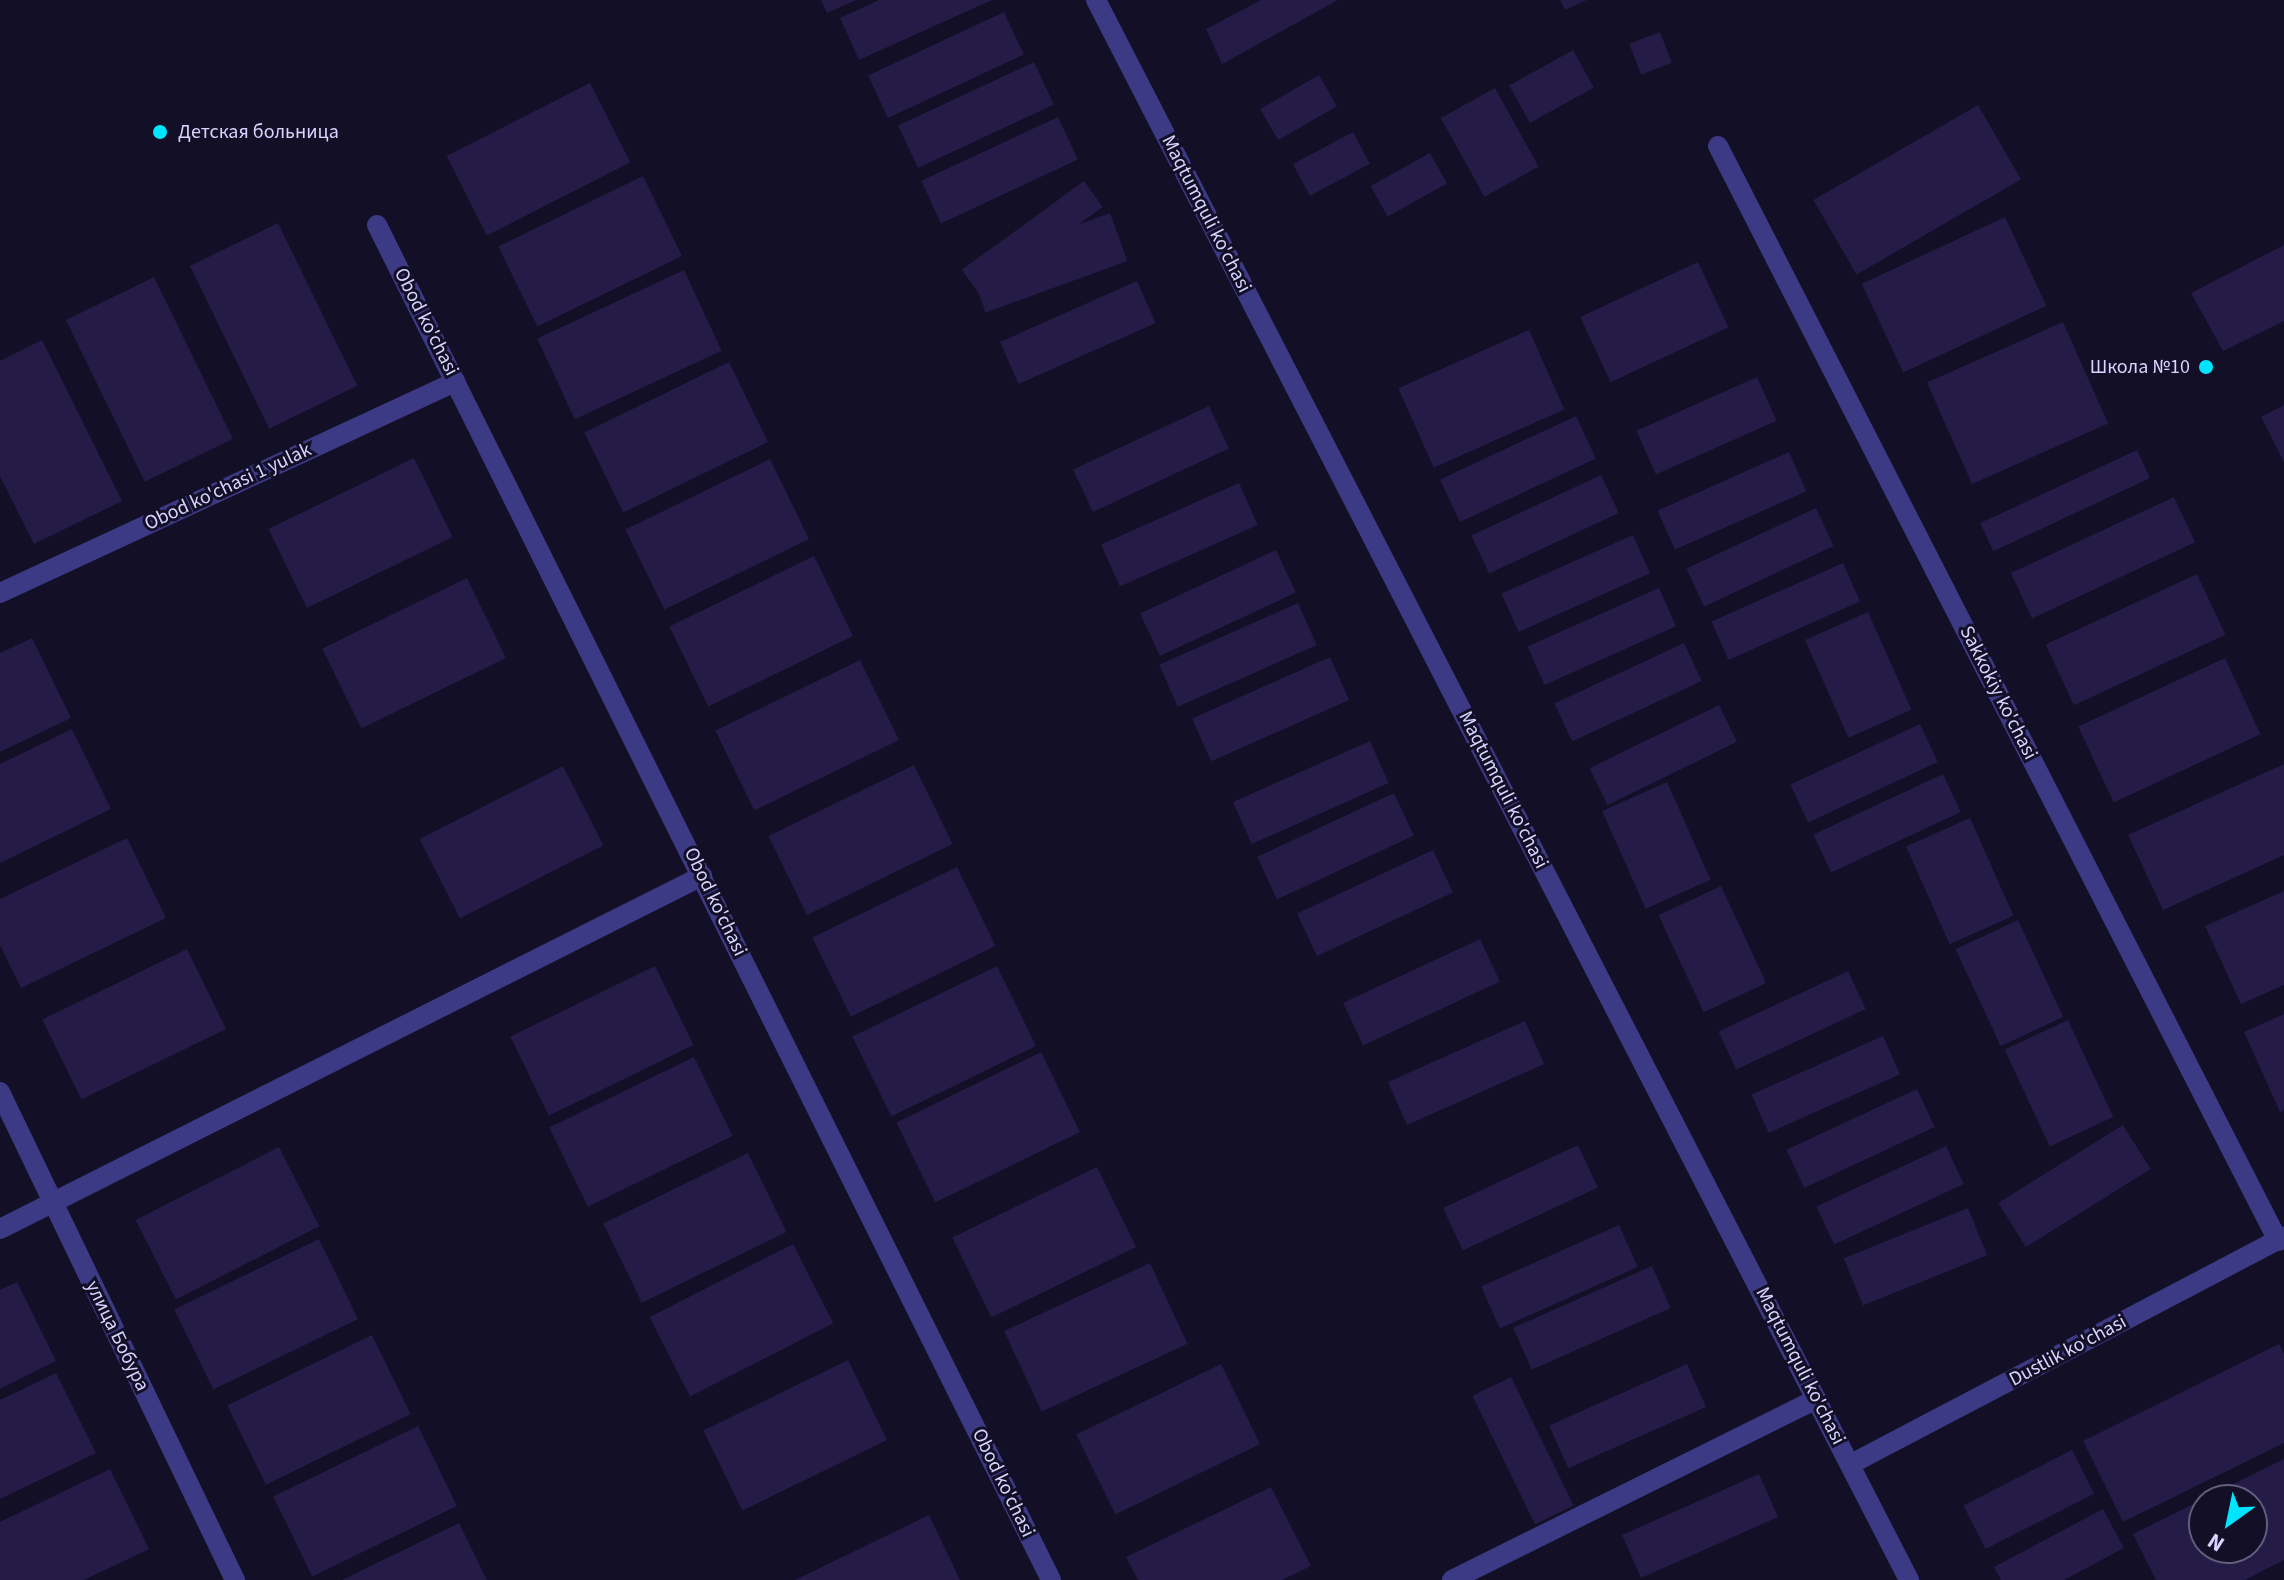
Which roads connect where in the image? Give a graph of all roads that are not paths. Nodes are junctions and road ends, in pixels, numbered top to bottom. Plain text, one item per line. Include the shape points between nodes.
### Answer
1 (1096, 0) edge
2 (1718, 146) dead end
3 (377, 225) dead end
4 (455, 382) junction
5 (0, 593) edge
6 (702, 876) junction
7 (0, 1092) edge
8 (54, 1204) junction
9 (0, 1229) edge
10 (2281, 1239) edge
11 (1817, 1399) junction
12 (1851, 1464) junction
13 (235, 1580) edge
14 (1051, 1580) edge
15 (1452, 1580) edge
16 (1909, 1580) edge

1 - 11 street, Maqtumquli ko'chasi
2 - 10 street, Sakkokiy ko'chasi
3 - 4 street, Obod ko'chasi
4 - 5 street, Obod ko'chasi 1 yulak
4 - 6 street, Obod ko'chasi
6 - 8 street
6 - 14 street, Obod ko'chasi
7 - 8 street, улица Бобура
8 - 9 street
8 - 13 street, улица Бобура
10 - 12 street, Dustlik ko'chasi
11 - 12 street, Maqtumquli ko'chasi
11 - 15 street
12 - 16 street, Maqtumquli ko'chasi

